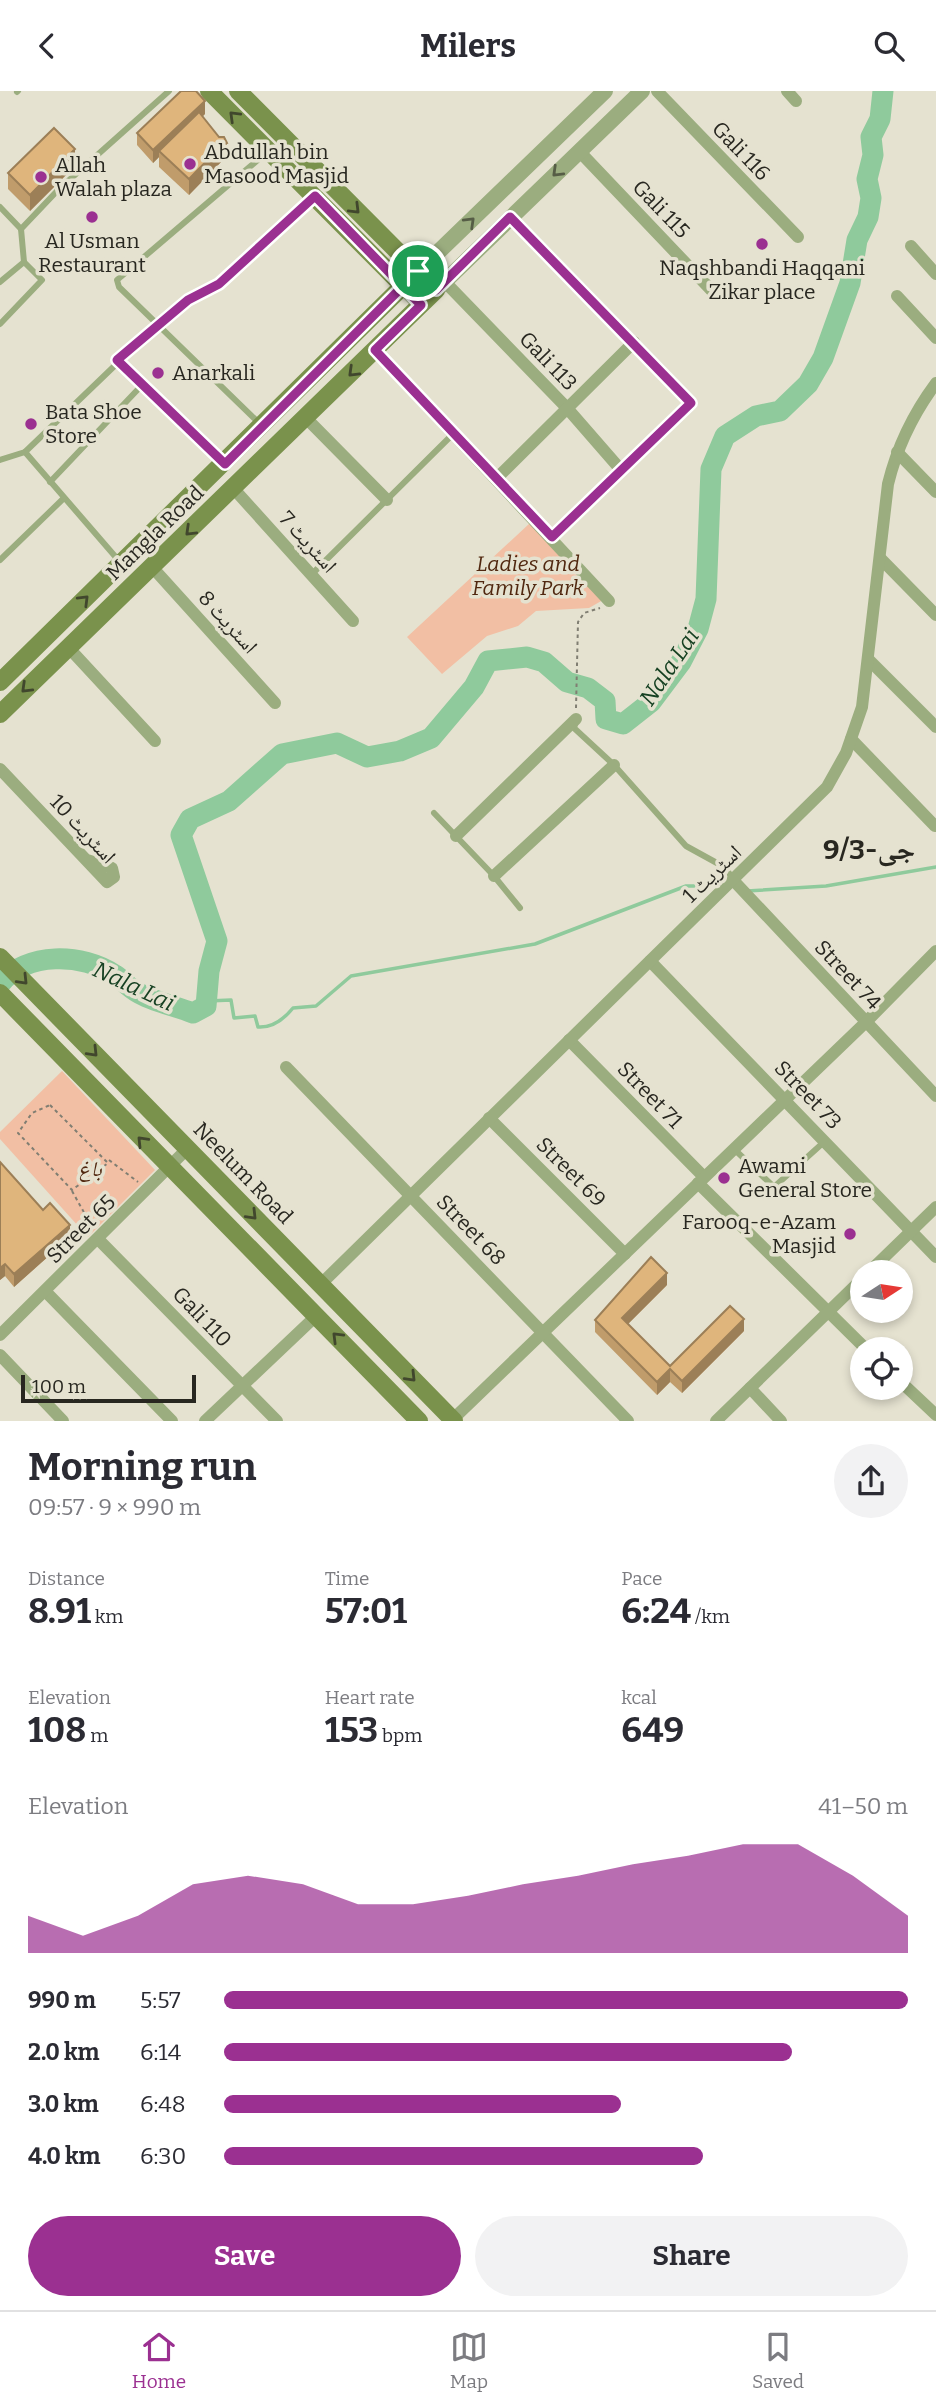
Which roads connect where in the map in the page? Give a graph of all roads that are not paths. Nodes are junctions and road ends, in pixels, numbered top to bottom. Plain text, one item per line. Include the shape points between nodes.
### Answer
1 (169, 91) edge
2 (209, 91) edge
3 (238, 91) edge
4 (605, 91) edge
5 (657, 91) edge
6 (637, 93) edge
7 (270, 150) junction
8 (579, 151) junction
9 (315, 196) junction
10 (0, 207) edge
11 (510, 217) junction
12 (22, 229) junction
13 (798, 237) dead end
14 (911, 246) dead end
15 (24, 262) junction
16 (418, 271) junction
17 (936, 274) edge
18 (0, 282) edge
19 (403, 286) junction
20 (441, 286) junction
21 (715, 294) dead end
22 (897, 296) dead end
23 (421, 305) junction
24 (0, 324) edge
25 (156, 325) junction
26 (936, 338) edge
27 (634, 342) junction
28 (375, 350) junction
29 (117, 360) junction
30 (936, 383) edge
31 (143, 384) junction
32 (567, 408) junction
33 (306, 418) junction
34 (262, 426) junction
35 (454, 433) junction
36 (25, 452) junction
37 (897, 452) junction
38 (0, 460) edge
39 (225, 464) junction
40 (621, 470) junction
41 (496, 479) junction
42 (50, 482) junction
43 (206, 482) junction
44 (936, 492) edge
45 (228, 494) junction
46 (64, 498) junction
47 (387, 501) junction
48 (552, 537) junction
49 (880, 558) junction
50 (0, 560) edge
51 (121, 563) junction
52 (153, 568) junction
53 (312, 574) junction
54 (609, 601) road end
55 (936, 615) edge
56 (353, 621) dead end
57 (61, 623) junction
58 (72, 643) junction
59 (869, 660) junction
60 (3, 674) edge
61 (275, 703) dead end
62 (0, 714) edge
63 (576, 719) joint
64 (936, 727) edge
65 (850, 739) junction
66 (155, 741) dead end
67 (614, 765) junction
68 (0, 769) edge
69 (434, 813) dead end
70 (935, 826) edge
71 (456, 836) junction
72 (87, 860) dead end
73 (494, 876) junction
74 (733, 880) junction
75 (520, 908) dead end
76 (936, 951) edge
77 (0, 957) edge
78 (650, 961) junction
79 (0, 993) edge
80 (866, 1023) junction
81 (569, 1040) junction
82 (286, 1067) dead end
83 (936, 1096) edge
84 (786, 1099) junction
85 (489, 1118) junction
86 (825, 1141) junction
87 (187, 1149) junction
88 (734, 1149) junction
89 (169, 1169) junction
90 (701, 1180) junction
91 (410, 1194) junction
92 (936, 1207) edge
93 (912, 1231) junction
94 (98, 1239) junction
95 (625, 1254) junction
96 (936, 1257) edge
97 (882, 1260) edge
98 (320, 1285) junction
99 (46, 1291) junction
100 (850, 1291) edge
101 (828, 1313) junction
102 (316, 1316) junction
103 (544, 1334) junction
104 (0, 1335) edge
105 (853, 1337) edge
106 (0, 1355) edge
107 (242, 1385) junction
108 (750, 1388) junction
109 (913, 1394) edge
110 (936, 1415) edge
111 (63, 1421) edge
112 (172, 1421) edge
113 (205, 1421) edge
114 (277, 1421) edge
115 (419, 1421) edge
116 (452, 1421) edge
117 (628, 1421) edge
118 (716, 1421) edge
119 (781, 1421) edge

1 - 12 lane via 58,190
7 -> 2 main road
3 -> 16 main road
16 -> 4 street, Mangla Road
5 - 13 street, Gali 116
6 - 8 street, Mangla Road
7 - 9 main road
7 - 25 lane via 117,280
8 -> 11 street, Mangla Road
8 - 21 street, Gali 115
9 - 19 main road
9 - 25 lane via 219,284
10 - 12 lane
11 - 20 street, Mangla Road
11 - 27 street
12 - 15 lane
14 - 17 street
15 - 18 lane
15 - 24 lane via 41,276 41,284
16 - 19 street, Mangla Road
16 - 20 main road
19 - 23 street
19 - 34 main road, Mangla Road
20 - 23 main road, Mangla Road
20 - 32 street, Gali 113
22 - 26 street
23 - 28 main road, Mangla Road
25 - 29 lane
25 - 34 lane
27 - 32 street
27 - 40 street via 690,398
28 -> 33 main road, Mangla Road
28 - 35 street
29 - 31 lane
29 - 36 lane
30 - 37 street, اسٹریٹ 1 via 918,407
31 - 39 lane
31 - 42 lane
32 - 40 street, Gali 113
32 - 41 street
33 - 45 main road, Mangla Road
33 - 47 street
34 - 39 main road, Mangla Road
35 - 41 street
35 - 47 lane
36 - 38 lane
36 - 42 lane
37 - 44 street
37 - 49 street, اسٹریٹ 1 via 888,484
39 - 43 main road, Mangla Road
40 - 48 street
41 - 48 street
42 - 46 lane
43 - 45 lane
43 - 51 main road, Mangla Road
45 -> 52 main road, Mangla Road
45 - 53 street, اسٹریٹ 7
46 - 50 lane
46 - 51 lane
47 - 53 lane
48 - 54 street
49 - 55 street
49 - 59 street, اسٹریٹ 1
57 -> 51 main road, Mangla Road
52 - 58 main road, Mangla Road
52 - 61 street, اسٹریٹ 8
53 - 56 street, اسٹریٹ 7
57 - 58 lane
57 - 60 main road, Mangla Road
58 -> 62 main road, Mangla Road
58 - 66 street
59 - 64 street
59 - 65 street, اسٹریٹ 1 via 862,707
63 - 67 lane via 574,728
63 - 71 street
65 - 70 street
65 - 74 street, اسٹریٹ 1 via 827,787
67 - 73 street
67 - 74 lane via 686,846 726,868
68 - 72 street, اسٹریٹ 10 via 107,882 114,877 112,868
69 - 71 lane
71 - 73 lane
73 - 75 lane
74 - 78 street, اسٹریٹ 1
74 - 80 street, Street 74
76 - 80 street
77 -> 87 main road, Neelum Road
78 - 81 street, اسٹریٹ 1
78 - 84 street, Street 73
89 -> 79 main road
80 - 83 street, Street 74
80 - 84 street
81 - 85 street, اسٹریٹ 1
81 - 90 street, Street 71
82 - 91 street, Street 68
84 - 86 street, Street 73
84 - 88 street
85 - 91 street, اسٹریٹ 1
85 - 95 street, Street 69
86 - 88 lane via 774,1187
86 - 93 street, Street 73
87 - 89 street, Street 65
87 -> 98 main road, Neelum Road
88 - 90 street
89 - 94 street, Street 65
89 - 102 main road
90 - 95 street
90 - 101 street, Street 71
91 - 98 street, اسٹریٹ 1
91 - 103 street, Street 68
92 - 93 street
93 - 96 street, Street 73
93 - 97 street
94 - 99 street, Street 65
94 - 107 street, Gali 110
95 - 103 street
98 -> 116 main road, Neelum Road
99 - 104 street, Street 65
99 - 112 street
100 - 101 street
101 - 105 street, Street 71
101 - 108 street
102 - 107 street
115 -> 102 main road
103 - 116 street
103 - 117 street, Street 68
106 - 111 street
107 - 113 street
107 - 114 street, Gali 110
108 - 118 street
108 - 119 street
109 - 110 street

